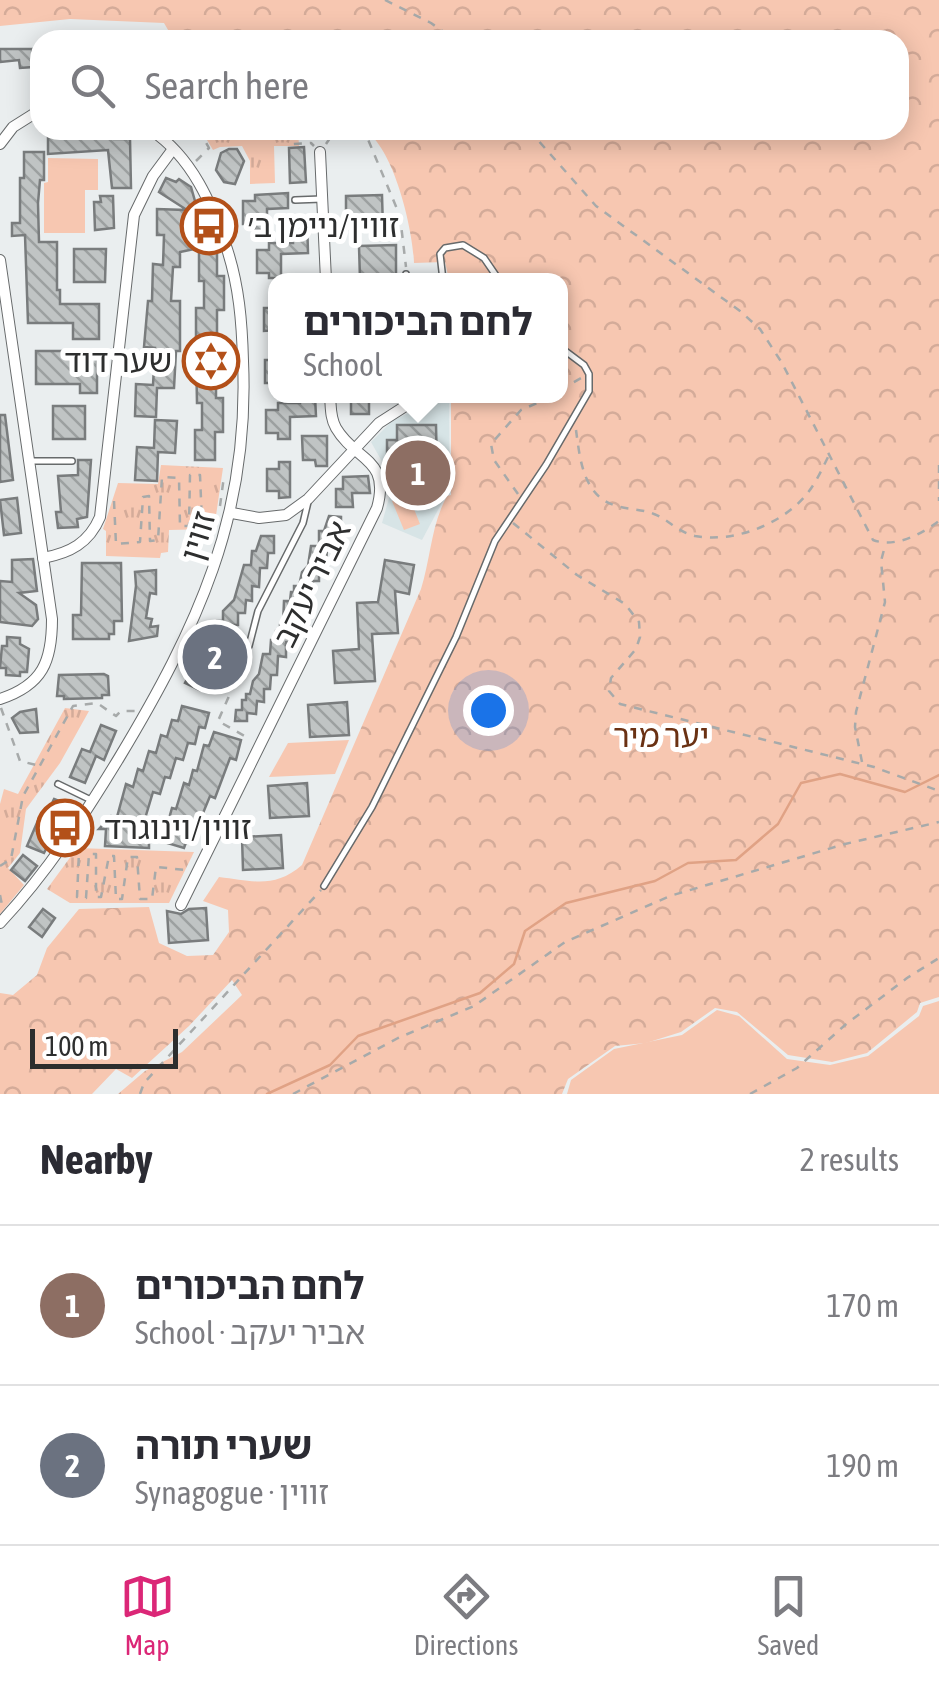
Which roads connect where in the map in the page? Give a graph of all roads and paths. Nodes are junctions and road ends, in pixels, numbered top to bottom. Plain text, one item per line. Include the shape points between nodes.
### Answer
1 (385, 0) edge
2 (441, 30) edge
3 (30, 116) edge
4 (163, 140) edge
5 (205, 140) edge
6 (291, 140) edge
7 (329, 140) edge
8 (368, 140) edge
9 (538, 140) edge
10 (0, 144) edge
11 (173, 148) junction
12 (320, 152) junction
13 (189, 168) junction
14 (295, 200) dead end
15 (322, 200) junction
16 (0, 260) edge
17 (326, 273) edge
18 (406, 273) edge
19 (442, 273) edge
20 (494, 273) edge
21 (568, 352) edge
22 (589, 374) junction
23 (568, 386) edge
24 (331, 403) edge
25 (410, 403) edge
26 (537, 403) edge
27 (577, 410) junction
28 (356, 448) junction
29 (830, 454) junction
30 (72, 461) dead end
31 (29, 462) junction
32 (939, 465) edge
33 (238, 477) junction
34 (308, 499) junction
35 (522, 500) junction
36 (939, 501) edge
37 (103, 503) junction
38 (220, 507) dead end
39 (232, 513) junction
40 (508, 519) junction
41 (939, 521) edge
42 (218, 523) dead end
43 (886, 545) junction
44 (43, 558) junction
45 (249, 646) joint
46 (0, 699) edge
47 (0, 707) edge
48 (147, 711) junction
49 (260, 745) junction
50 (862, 764) junction
51 (40, 766) junction
52 (58, 784) dead end
53 (939, 790) edge
54 (93, 800) junction
55 (939, 822) edge
56 (66, 842) junction
57 (0, 866) edge
58 (198, 871) junction
59 (324, 886) joint
60 (181, 905) dead end
61 (0, 923) edge
62 (939, 958) edge
63 (140, 1094) edge
64 (293, 1094) edge
65 (750, 1094) edge

1 - 2 path
3 - 10 street
4 - 11 street, זווין
5 - 13 path via 209,148
6 - 12 path
7 - 12 path
8 - 18 path via 400,216
9 - 29 path via 596,206 760,329
11 - 13 street, זווין
11 - 37 street via 134,215
12 - 15 street
13 - 33 street, זווין via 214,213 238,290 244,401
14 - 15 lane
15 - 17 street
16 - 31 street
19 - 20 lane via 440,254 464,246
21 - 22 lane
22 - 23 path
22 - 27 lane via 589,391
24 - 28 street, אביר יעקב via 336,428
25 - 28 street
26 - 35 path via 521,410 491,444 494,460
27 - 29 path via 582,466 595,493 612,506 654,514 696,536 738,535 793,508
27 - 35 lane
28 - 34 street
28 - 49 street, אביר יעקב via 380,479 377,508
29 - 43 path via 865,528
30 - 31 lane
31 - 44 street
32 - 36 path
33 - 38 path via 222,476
33 - 39 street, זווין
34 - 39 street via 280,518
34 - 45 lane
35 - 40 lane
37 - 42 path via 115,500 116,544 140,542 142,497 148,496 150,540 158,540 162,478 179,478 180,526 189,526 190,475 200,474 202,523
37 - 44 street via 88,538
39 - 48 street, זווין via 196,616
40 - 50 path via 625,604 639,622 636,648 612,678 609,691 620,704
40 - 59 lane via 372,807
41 - 43 path
43 - 50 path via 884,602 856,712
44 - 46 street via 52,619 49,658 25,688
45 - 49 path via 218,721
47 - 51 path via 20,762
48 - 51 path via 116,716 97,703 73,706
48 - 54 street, זווין
49 - 58 street, אביר יעקב
50 - 53 path
51 - 57 path via 23,796 11,859
52 - 54 lane
54 - 56 street, זווין
55 - 64 path via 670,896 565,942 474,1006
56 - 58 path via 79,852 77,898 86,898 89,854 96,854 101,898 109,856 116,899 122,899 128,856 137,857 140,899 152,899 156,867
56 - 61 street, זווין
58 - 60 street, אביר יעקב
59 - 63 path
62 - 65 path via 846,1024 798,1068

